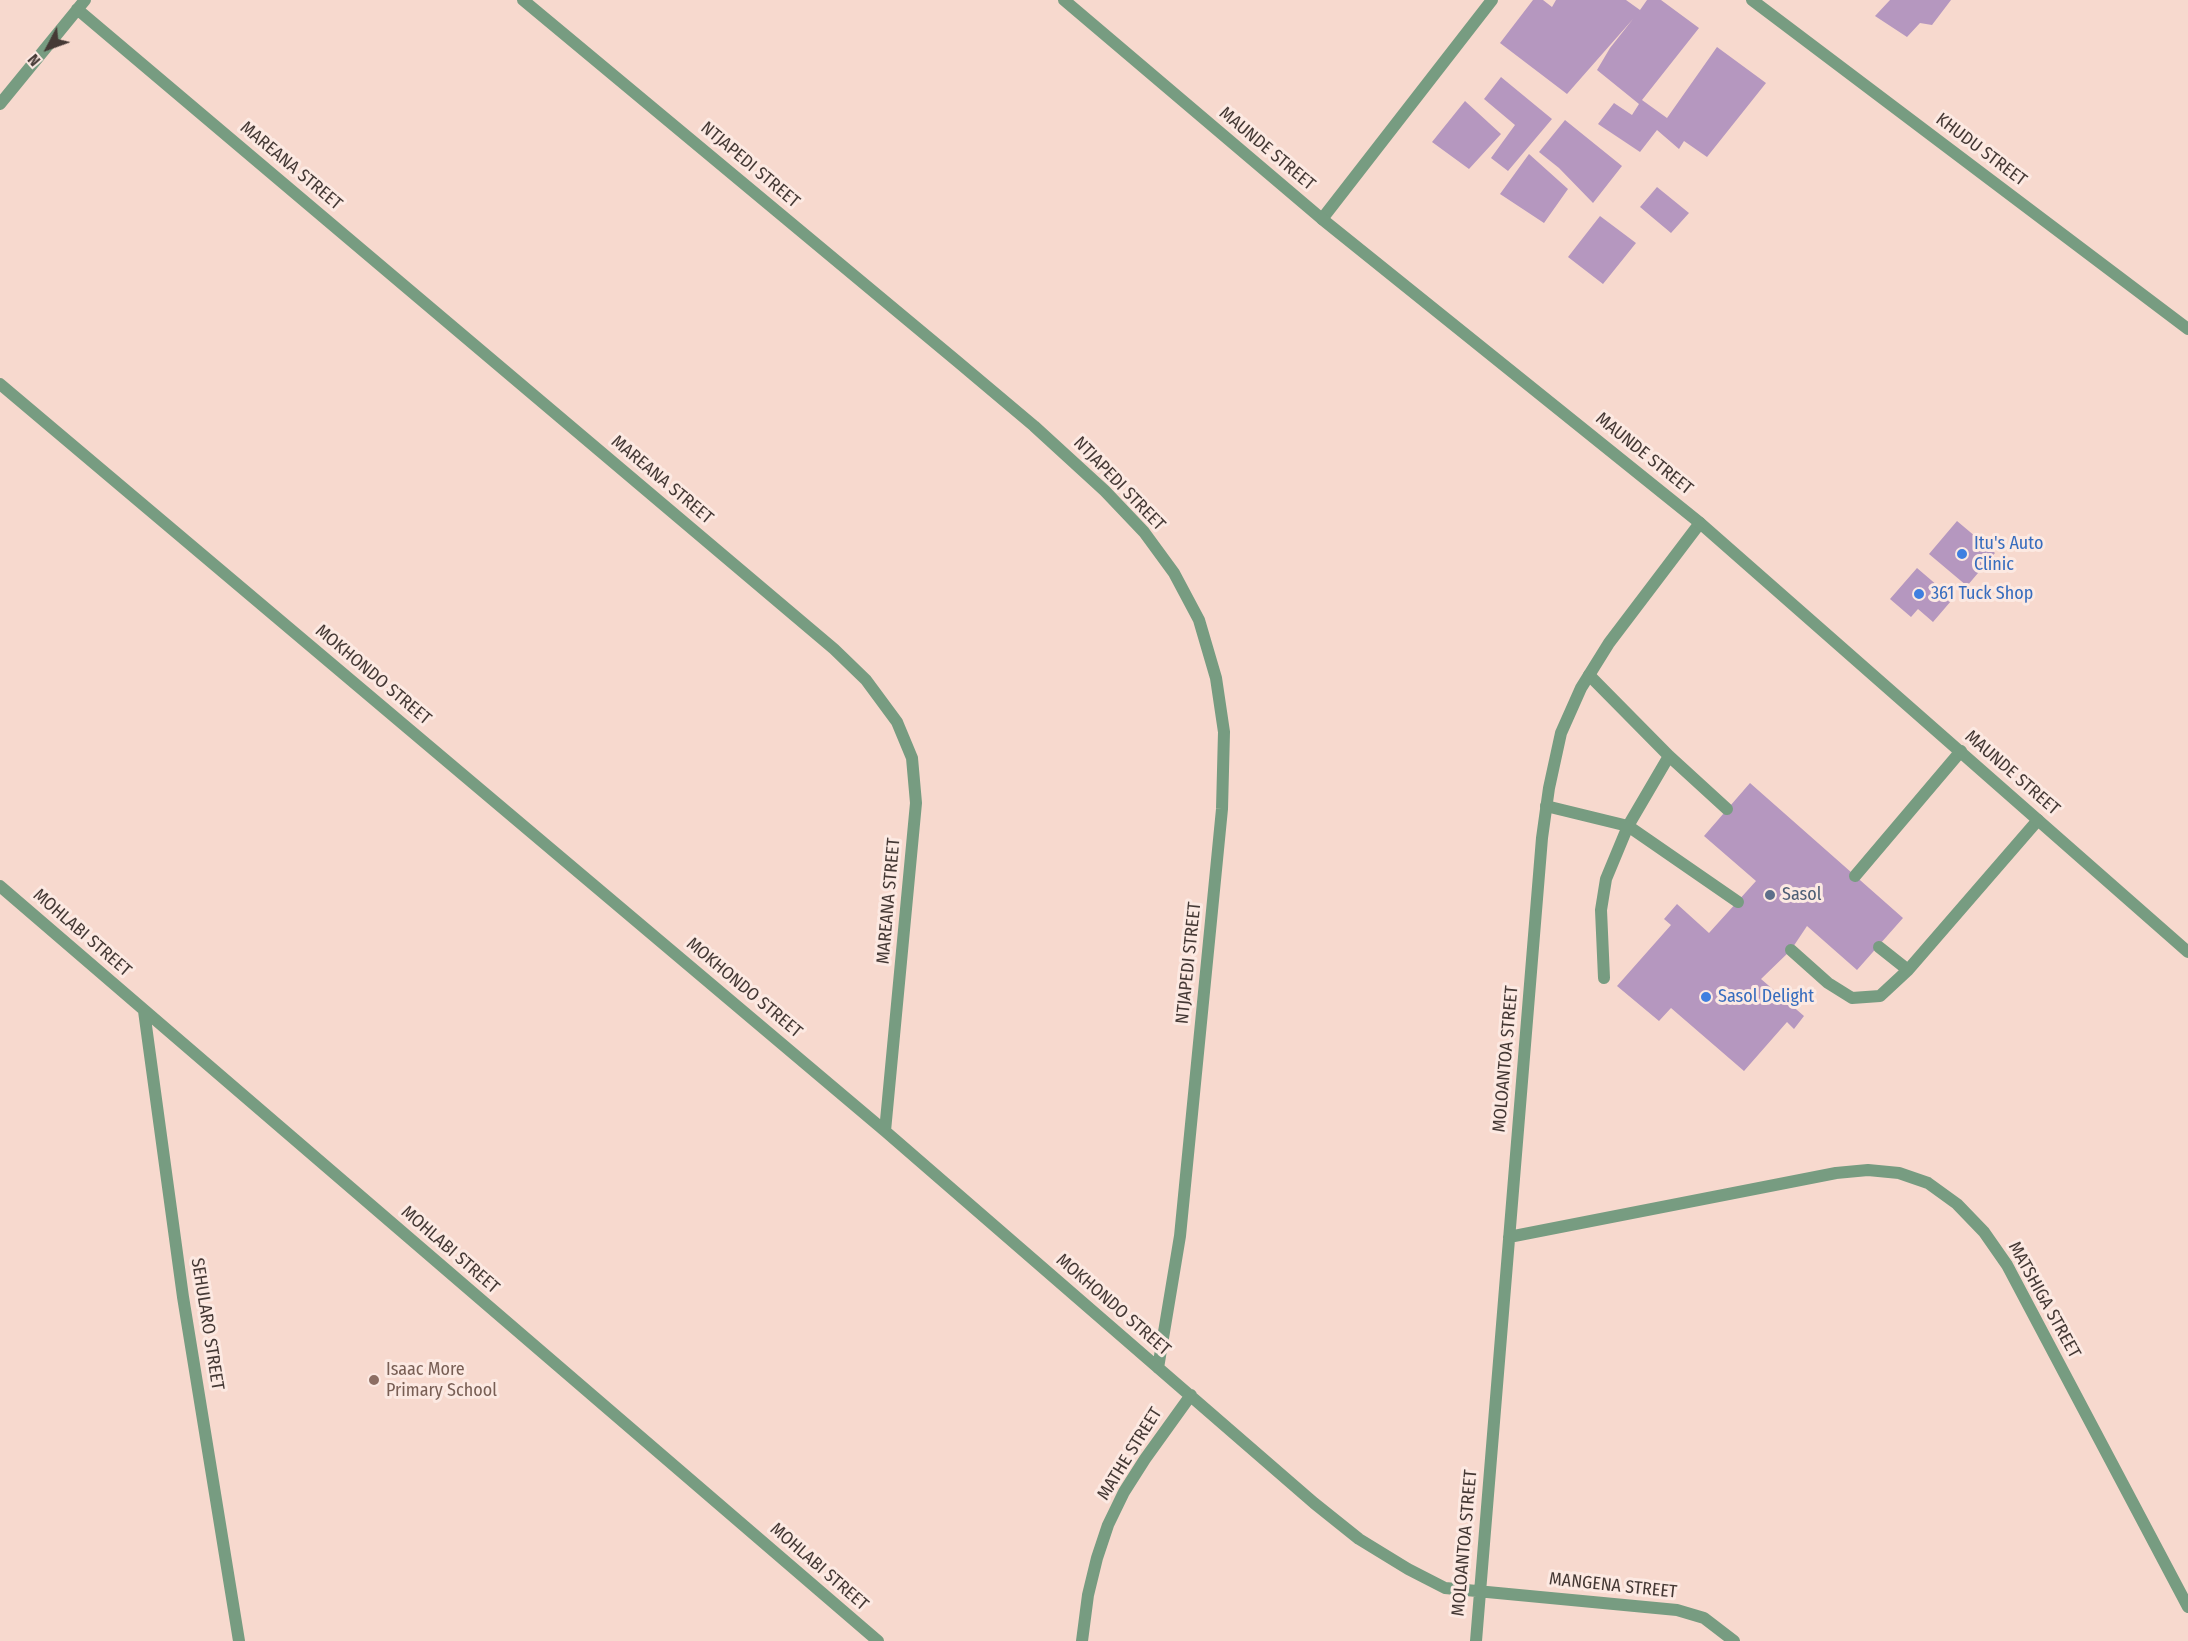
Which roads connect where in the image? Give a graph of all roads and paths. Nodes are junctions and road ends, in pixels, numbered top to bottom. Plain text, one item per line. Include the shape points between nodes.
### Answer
1 (523, 0) edge
2 (1064, 0) edge
3 (1492, 0) edge
4 (1752, 0) edge
5 (81, 5) edge
6 (0, 104) edge
7 (1322, 219) junction
8 (2188, 329) edge
9 (0, 384) edge
10 (1700, 523) junction
11 (1589, 675) junction
12 (1961, 751) junction
13 (1669, 756) junction
14 (1546, 806) junction
15 (1727, 809) dead end
16 (2038, 820) junction
17 (1628, 826) junction
18 (1855, 876) dead end
19 (0, 886) edge
20 (1738, 902) dead end
21 (1880, 946) dead end
22 (1791, 950) dead end
23 (2188, 952) edge
24 (1908, 970) junction
25 (1604, 978) dead end
26 (144, 1011) junction
27 (885, 1131) junction
28 (1509, 1237) junction
29 (1158, 1368) junction
30 (1191, 1395) junction
31 (1479, 1590) junction
32 (2188, 1607) edge
33 (239, 1641) edge
34 (878, 1641) edge
35 (1082, 1641) edge
36 (1476, 1641) edge
37 (1734, 1641) edge

1 - 29 street, NTJAPEDI STREET via 958,362 1098,484 1144,532 1174,573 1199,620 1216,678 1224,732 1222,809 1180,1236
2 - 7 street, MAUNDE STREET
3 - 7 street
4 - 8 street, KHUDU STREET
5 - 6 street
5 - 27 street, MAREANA STREET via 834,649 866,680 897,722 912,758 916,803
7 - 10 street, MAUNDE STREET
9 - 27 street, MOKHONDO STREET
10 - 11 street, MOLOANTOA STREET
10 - 12 street, MAUNDE STREET
11 - 13 street
11 - 14 street, MOLOANTOA STREET via 1561,733
12 - 16 street, MAUNDE STREET
12 - 18 street
13 - 15 street
13 - 17 street
14 - 17 street
14 - 28 street, MOLOANTOA STREET
16 - 23 street, MAUNDE STREET
16 - 24 street
17 - 20 street
17 - 25 street via 1603,893
19 - 26 street, MOHLABI STREET
21 - 24 street
22 - 24 street via 1828,983 1852,998 1880,996
26 - 33 street, SEHULARO STREET via 183,1297
26 - 34 street, MOHLABI STREET
27 - 29 street, MOKHONDO STREET
28 - 31 street, MOLOANTOA STREET
28 - 32 street, MATSHIGA STREET via 1836,1173 1899,1173 1928,1184 1957,1204 1984,1232 2007,1265
29 - 30 street, MOKHONDO STREET
30 - 31 street, MOKHONDO STREET via 1359,1539 1445,1588
30 - 35 street, MATHE STREET via 1145,1458 1108,1525 1088,1595
31 - 36 street, MOLOANTOA STREET
31 - 37 street, MANGENA STREET via 1677,1610 1704,1618

